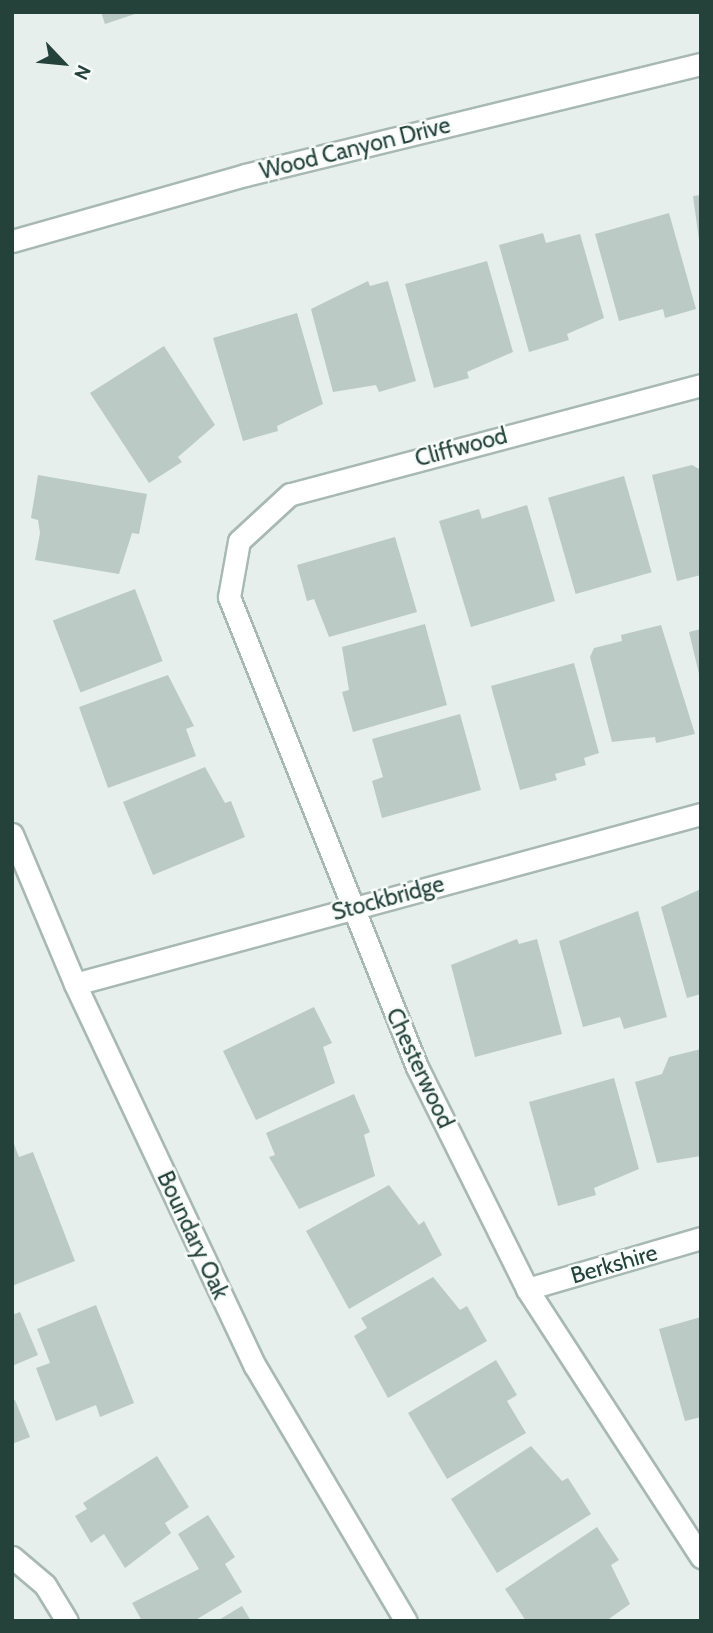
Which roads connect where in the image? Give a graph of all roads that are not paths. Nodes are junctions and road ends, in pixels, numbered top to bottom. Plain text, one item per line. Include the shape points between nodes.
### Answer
1 (701, 64) edge
2 (12, 241) edge
3 (701, 385) edge
4 (239, 541) joint
5 (701, 814) edge
6 (12, 834) edge
7 (349, 908) junction
8 (75, 984) junction
9 (701, 1238) edge
10 (527, 1289) junction
11 (12, 1557) edge
12 (701, 1558) edge
13 (67, 1621) edge
14 (406, 1621) edge

1 - 2 street, Wood Canyon Drive via 245,175
3 - 4 street, Cliffwood via 290,494
4 - 7 street, Chesterwood via 229,597
5 - 7 street, Stockbridge
6 - 8 street, Boundary Oak
7 - 8 street, Stockbridge
7 - 10 street, Chesterwood via 417,1067
8 - 14 street, Boundary Oak via 255,1366
9 - 10 street, Berkshire
10 - 12 street, Chesterwood
11 - 13 street via 45,1585

